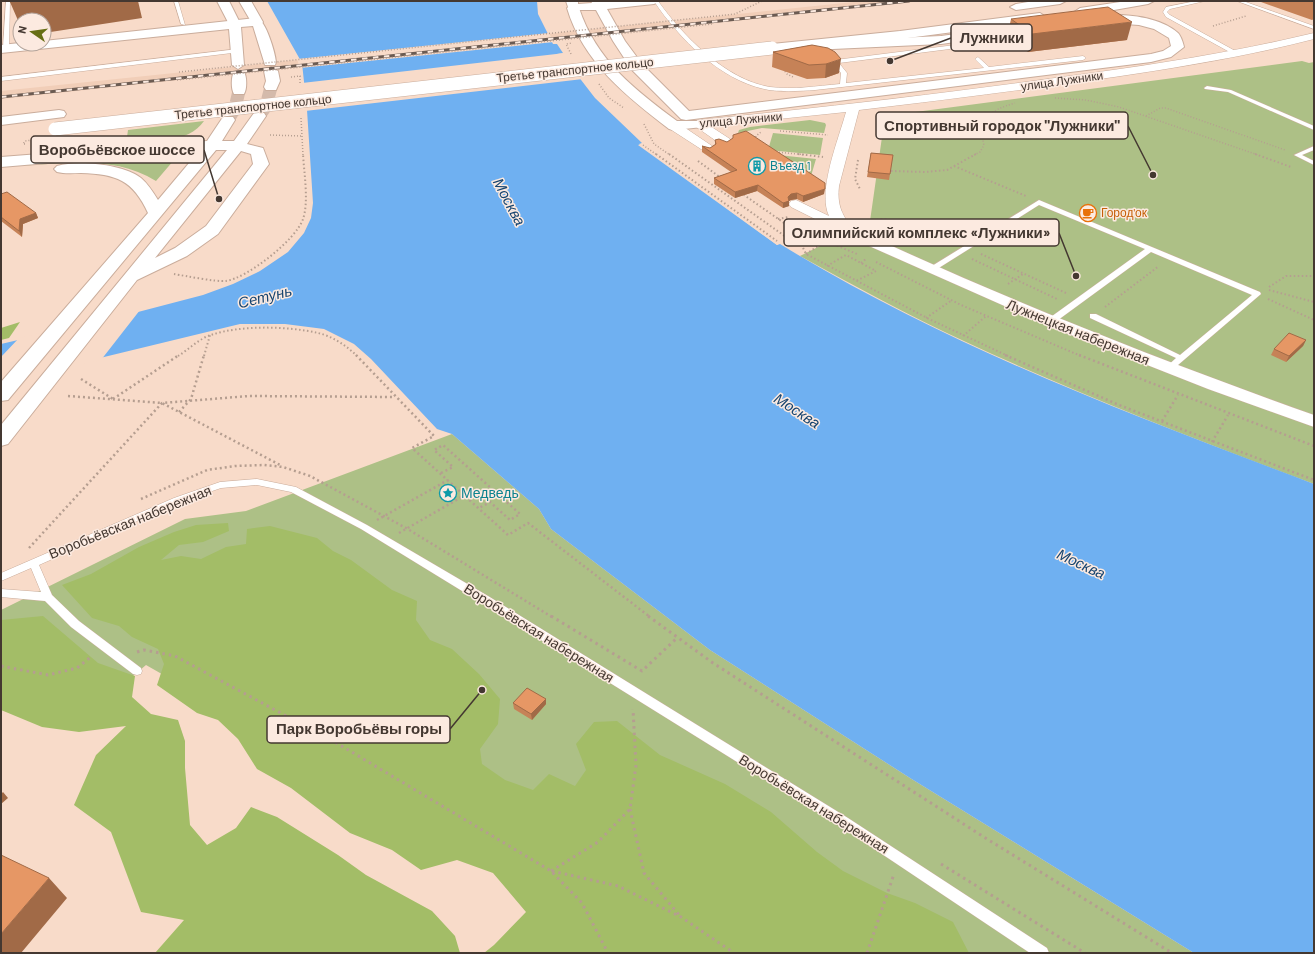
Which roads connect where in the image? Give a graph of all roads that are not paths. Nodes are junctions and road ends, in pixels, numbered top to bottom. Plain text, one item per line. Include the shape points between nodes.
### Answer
1 (8, 1) edge
2 (176, 1) edge
3 (224, 1) edge
4 (245, 1) edge
5 (655, 1) edge
6 (1060, 1) edge
7 (1148, 1) edge
8 (1203, 1) edge
9 (1239, 1) edge
10 (598, 3) edge
11 (572, 4) edge
12 (1005, 8) dead end
13 (1051, 20) edge
14 (257, 22) junction
15 (183, 24) dead end
16 (234, 24) junction
17 (1314, 28) edge
18 (1314, 36) edge
19 (1003, 41) dead end
20 (706, 42) dead end
21 (675, 46) dead end
22 (4, 48) edge
23 (643, 49) dead end
24 (238, 51) junction
25 (1237, 54) junction
26 (580, 56) dead end
27 (978, 58) dead end
28 (1083, 58) dead end
29 (712, 59) junction
30 (637, 67) junction
31 (987, 68) junction
32 (1, 79) edge
33 (244, 83) junction
34 (843, 85) junction
35 (1207, 88) dead end
36 (225, 96) tunnel mouth
37 (853, 109) junction
38 (740, 110) junction
39 (75, 112) dead end
40 (808, 113) junction
41 (259, 116) tunnel mouth
42 (686, 116) junction
43 (228, 120) tunnel mouth
44 (1, 121) edge
45 (670, 123) junction
46 (698, 124) junction
47 (1314, 128) edge
48 (40, 131) dead end
49 (726, 142) edge
50 (212, 145) junction
51 (238, 146) junction
52 (709, 148) edge
53 (1314, 148) edge
54 (1, 162) edge
55 (1314, 163) edge
56 (1, 173) edge
57 (796, 204) dead end
58 (156, 213) junction
59 (846, 230) junction
60 (1150, 249) junction
61 (931, 269) junction
62 (131, 276) junction
63 (1093, 316) road end
64 (1051, 321) junction
65 (1181, 358) junction
66 (1168, 369) junction
67 (1, 395) edge
68 (1314, 421) edge
69 (1, 439) edge
70 (33, 562) junction
71 (1, 577) edge
72 (1, 593) edge
73 (48, 597) junction
74 (138, 671) dead end
75 (1042, 953) edge

1 - 22 lane
2 - 15 lane
3 - 16 main road
4 - 14 main road
5 - 10 main road
5 - 29 lane via 676,29
6 - 12 main road
7 - 38 main road via 1071,18 1126,20 1148,24 1170,33 1177,40 1178,47 1173,52 1156,57
8 - 25 lane via 1168,8 1165,12
9 - 17 lane
10 - 11 main road
10 - 30 main road
11 - 45 main road via 578,27 585,40 635,96
13 - 48 main road, Третье транспортное кольцо, bridge via 941,40 783,47
14 - 16 main road
14 - 33 main road, Третье транспортное кольцо via 269,53 273,78
16 - 22 main road
16 - 24 main road
18 - 25 street, улица Лужники
19 - 34 lane via 835,62 844,73
20 - 21 main road
23 - 26 main road, Третье транспортное кольцо
24 - 32 lane
24 - 33 main road
25 - 37 street, улица Лужники via 1023,87
27 - 31 lane
28 - 31 lane
29 - 30 lane
29 - 34 lane via 737,76 763,87 790,90
30 - 42 main road
31 - 34 lane
33 - 36 main road, Третье транспортное кольцо
35 - 47 lane via 1229,91
37 - 40 street, улица Лужники
37 - 59 street, Лужнецкая набережная via 826,204
38 - 40 street, улица Лужники
38 - 42 main road
39 - 44 main road
40 - 46 street, улица Лужники
41 - 51 main road
42 - 45 main road
42 - 46 main road
43 - 50 main road
45 - 46 main road, улица Лужники
45 - 52 street
46 - 49 street
50 - 51 main road
50 - 54 main road
50 - 58 main road
51 - 62 main road
51 - 62 main road via 258,151 261,164 212,230 181,252
53 - 55 lane via 1296,155
56 - 58 main road via 77,169 116,172 142,187
57 - 59 street, Лужнецкая набережная
58 - 67 main road
59 - 61 street, Лужнецкая набережная
60 - 61 lane via 1039,202
60 - 64 lane
60 - 65 lane via 1257,294
61 - 64 street, Лужнецкая набережная
62 - 69 main road
63 - 65 lane
64 - 66 street, Лужнецкая набережная
65 - 66 lane
66 - 68 street, Лужнецкая набережная
70 - 71 lane, Воробьёвская набережная
70 - 73 lane
70 - 75 lane, Воробьёвская набережная via 177,500 220,485 257,482 293,489 386,540 844,822
72 - 73 lane
73 - 74 lane via 75,624

